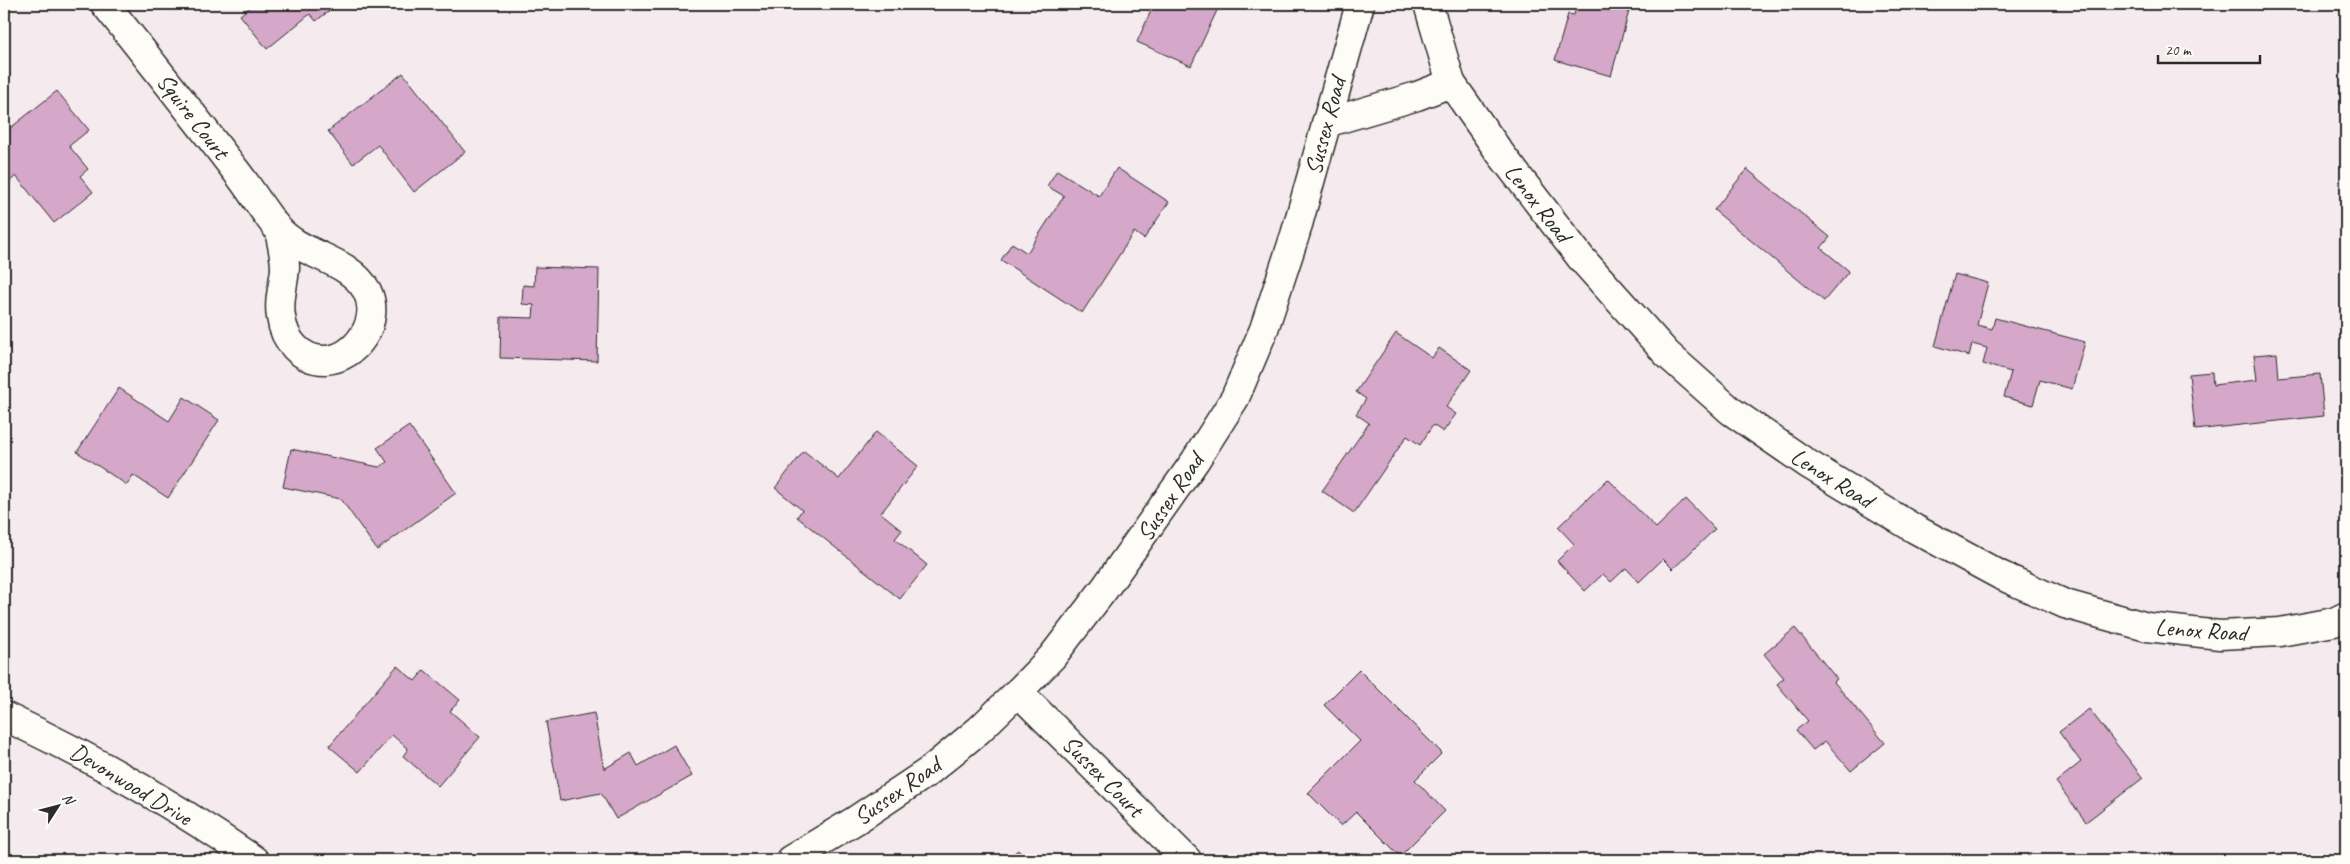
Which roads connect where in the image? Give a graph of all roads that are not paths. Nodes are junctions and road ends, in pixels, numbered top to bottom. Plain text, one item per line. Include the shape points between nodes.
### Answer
1 (105, 4) edge
2 (1360, 4) edge
3 (1428, 4) edge
4 (1451, 83) junction
5 (1326, 123) junction
6 (279, 230) junction
7 (2346, 616) edge
8 (1018, 692) junction
9 (4, 716) edge
10 (254, 860) edge
11 (790, 860) edge
12 (1187, 860) edge

1 - 6 street, Squire Court
2 - 5 street, Sussex Road
3 - 4 street, Lenox Road
4 - 5 street
4 - 7 street, Lenox Road via 1500,154 1581,258 1667,354 1731,411 1808,464 1915,529 2000,575 2065,604 2147,628 2220,636 2280,632 2334,622
5 - 8 street, Sussex Road via 1295,235 1264,329 1235,398 1147,531 1052,657
6 - 6 street, Squire Court via 285,267 281,317 288,339 298,351 315,360 332,360 348,353 369,327 368,293 352,274 296,245
8 - 11 street, Sussex Road via 928,772
8 - 12 street, Sussex Court
9 - 10 street, Devonwood Drive via 79,753

